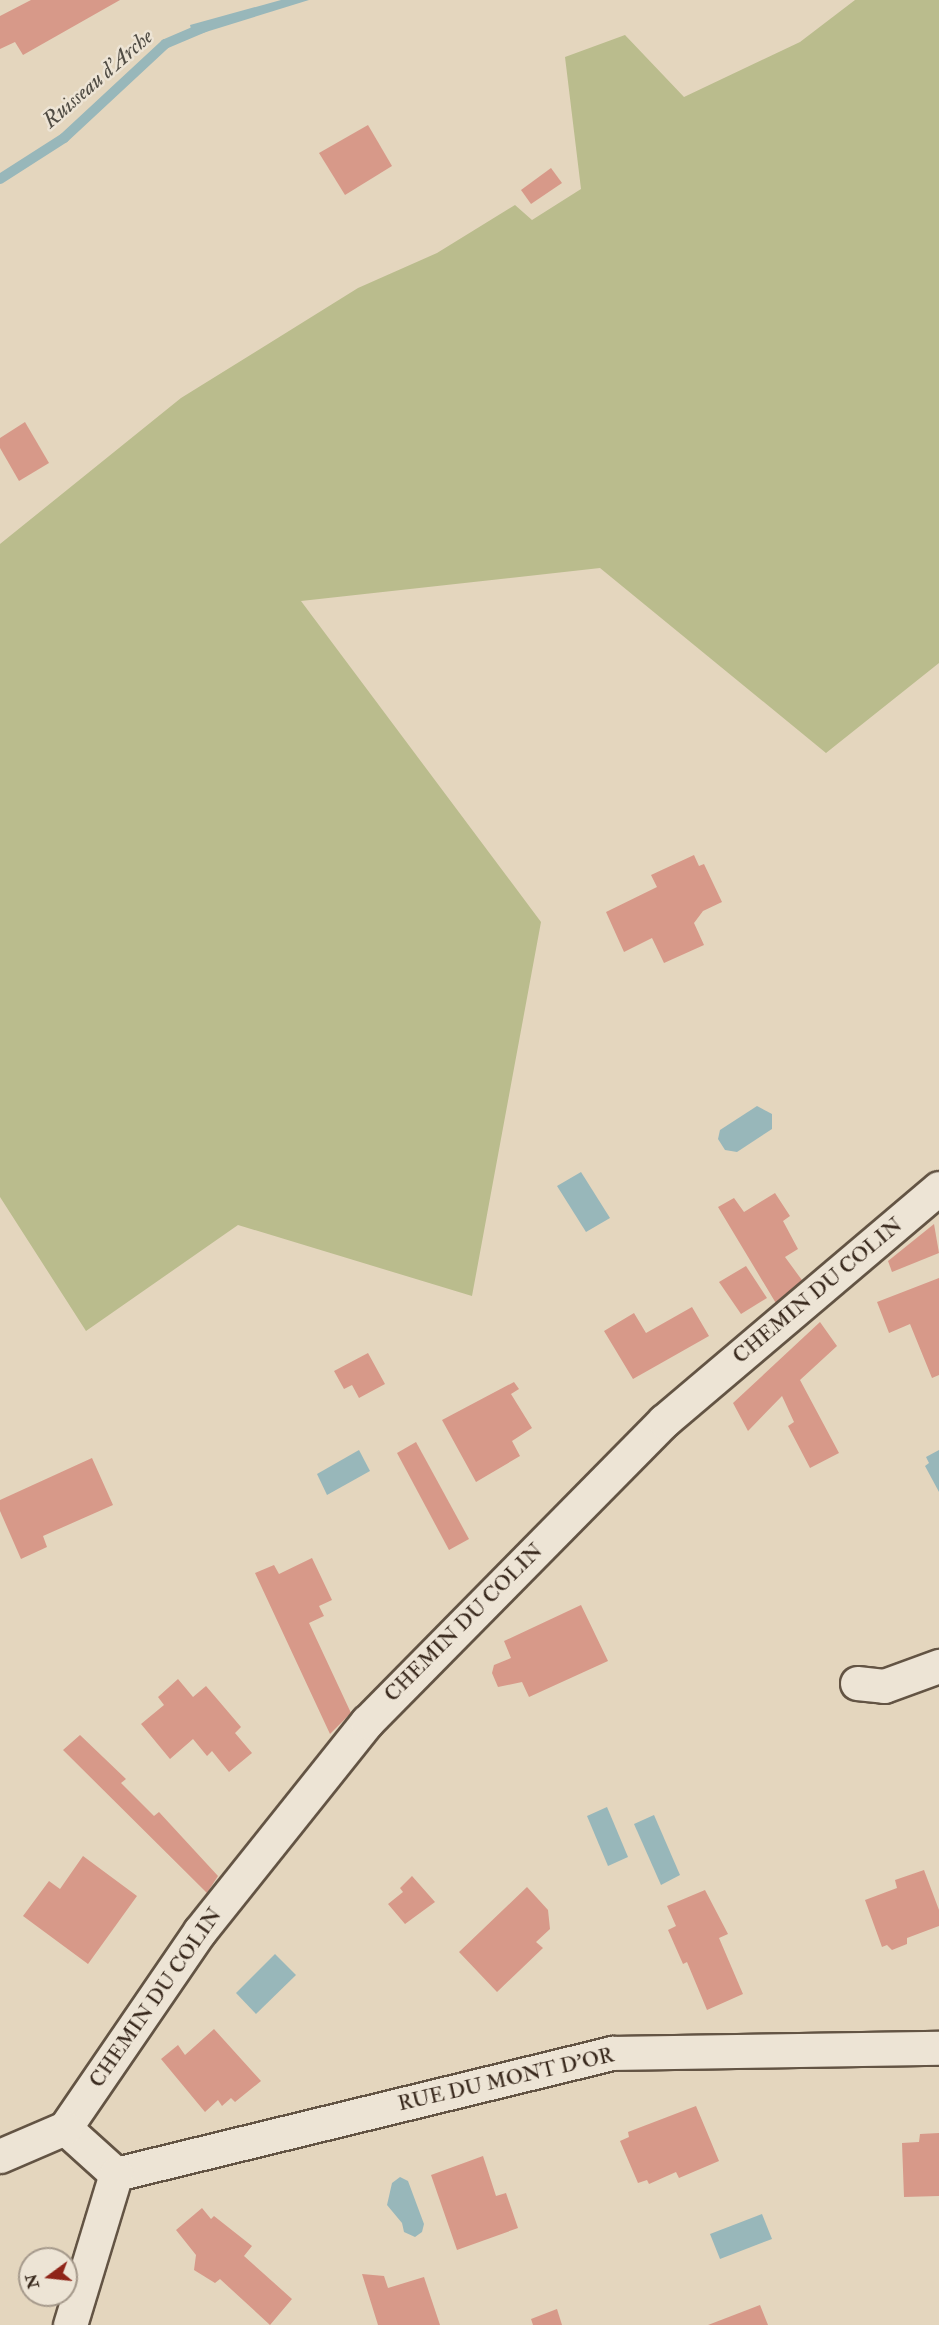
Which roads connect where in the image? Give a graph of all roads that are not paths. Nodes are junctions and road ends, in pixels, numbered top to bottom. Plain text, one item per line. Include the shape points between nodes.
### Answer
1 (939, 1188) edge
2 (939, 1666) edge
3 (857, 1683) dead end
4 (939, 2048) edge
5 (65, 2128) junction
6 (0, 2156) edge
7 (116, 2174) junction
8 (70, 2325) edge

1 - 5 street, CHEMIN DU COLIN via 664,1421 367,1722 200,1931
2 - 3 street via 884,1686
4 - 7 street, RUE DU MONT D'OR via 612,2053
5 - 6 street
5 - 7 street
7 - 8 street

